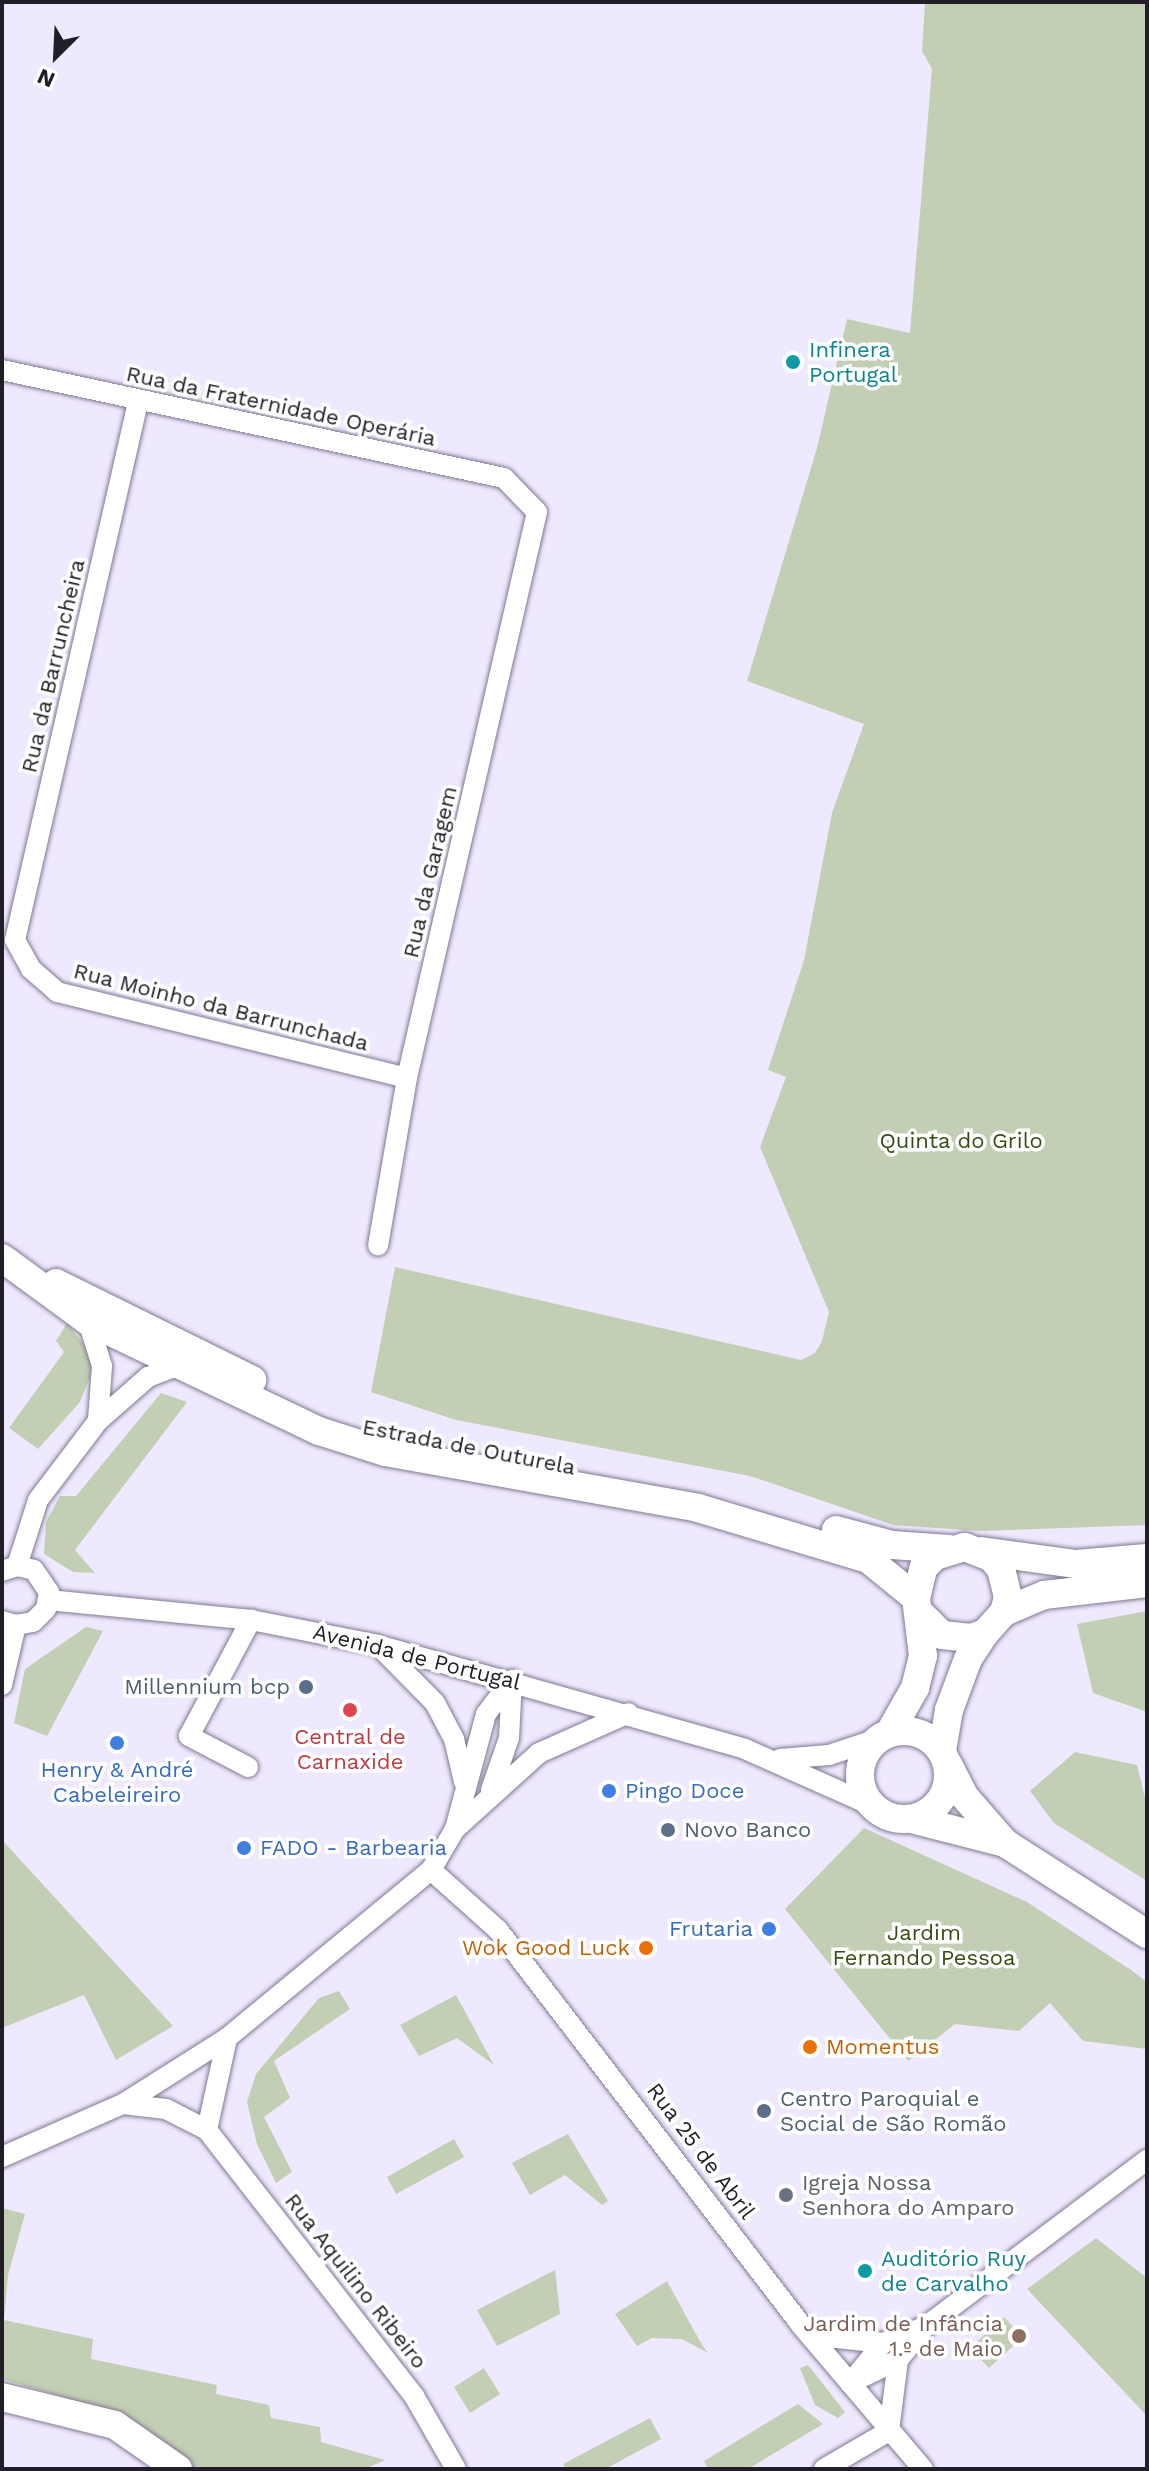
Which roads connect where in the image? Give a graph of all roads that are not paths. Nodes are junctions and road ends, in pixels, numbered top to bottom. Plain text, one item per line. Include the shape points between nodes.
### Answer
1 (2, 370) edge
2 (138, 402) junction
3 (537, 512) joint
4 (9, 944) edge
5 (407, 1078) junction
6 (378, 1246) dead end
7 (8, 1262) edge
8 (88, 1321) junction
9 (177, 1366) junction
10 (98, 1421) junction
11 (949, 1549) junction
12 (980, 1551) junction
13 (1147, 1558) edge
14 (9, 1568) edge
15 (1147, 1583) edge
16 (48, 1600) junction
17 (918, 1605) junction
18 (1004, 1612) junction
19 (251, 1620) junction
20 (9, 1623) edge
21 (985, 1633) junction
22 (378, 1645) junction
23 (512, 1680) junction
24 (2, 1685) edge
25 (629, 1713) junction
26 (883, 1736) junction
27 (945, 1758) junction
28 (776, 1759) junction
29 (248, 1767) dead end
30 (464, 1782) junction
31 (490, 1794) junction
32 (871, 1805) junction
33 (911, 1819) junction
34 (455, 1829) junction
35 (1005, 1843) junction
36 (431, 1870) junction
37 (1147, 1934) edge
38 (227, 2038) junction
39 (123, 2104) junction
40 (207, 2130) junction
41 (2, 2157) edge
42 (1147, 2160) edge
43 (925, 2327) junction
44 (810, 2335) junction
45 (883, 2343) junction
46 (898, 2360) junction
47 (850, 2383) junction
48 (2, 2397) edge
49 (889, 2431) junction
50 (178, 2469) edge
51 (456, 2469) edge
52 (824, 2469) edge
53 (923, 2469) edge

1 - 2 street, Rua da Fraternidade Operária
2 - 3 street, Rua da Fraternidade Operária via 504,478
2 - 4 street, Rua da Barruncheira
3 - 5 street, Rua da Garagem
4 - 5 street, Rua Moinho da Barrunchada via 57,992
5 - 6 street, Rua da Garagem
7 - 8 street, Estrada de Outurela
7 - 11 street, Estrada de Outurela via 353,1424 434,1444 697,1489 892,1545
8 - 9 street, Estrada de Outurela
8 - 10 street via 102,1366
9 - 10 street via 148,1377
9 - 17 street, Estrada de Outurela via 319,1431 385,1452 698,1508 844,1550 886,1570
10 - 14 street via 38,1500
11 - 12 street
11 - 17 street via 924,1567
12 - 13 street via 1076,1564
12 - 18 street via 1001,1569 1008,1597
14 - 16 street via 41,1576
15 - 18 street via 1044,1595
16 - 19 street, Avenida de Portugal
16 - 20 street via 40,1617
17 - 21 street via 942,1635 971,1638
17 - 26 street via 923,1656 915,1688
18 - 21 street
19 - 22 street, Avenida de Portugal
19 - 29 street via 189,1736
20 - 24 street
21 - 27 street via 968,1659 949,1710
22 - 23 street, Avenida de Portugal
22 - 30 street via 435,1703 454,1739
23 - 25 street, Avenida de Portugal
23 - 30 street via 486,1714
23 - 31 street via 509,1738
25 - 28 street, Avenida de Portugal
25 - 31 street via 556,1742
26 - 27 street via 919,1733
26 - 28 street, Avenida de Portugal via 829,1755
26 - 32 street via 861,1763 859,1778
27 - 33 street via 945,1794 925,1815
27 - 35 street via 964,1796
28 - 32 street, Avenida de Portugal
30 - 34 street
31 - 34 street
32 - 33 street via 882,1814
33 - 35 street
34 - 36 street
35 - 37 street
36 - 38 street
36 - 44 street, Rua 25 de Abril via 507,1941
38 - 39 street
38 - 40 street
39 - 40 street, Rua Aquilino Ribeiro via 166,2109
39 - 41 street
40 - 51 street, Rua Aquilino Ribeiro via 414,2396
42 - 43 street
43 - 45 street
43 - 46 street
44 - 45 street
44 - 47 street, Rua 25 de Abril
45 - 47 street
46 - 47 street
46 - 49 street
47 - 49 street, Rua 25 de Abril
48 - 50 street via 115,2425
49 - 52 street
49 - 53 street, Rua 25 de Abril

